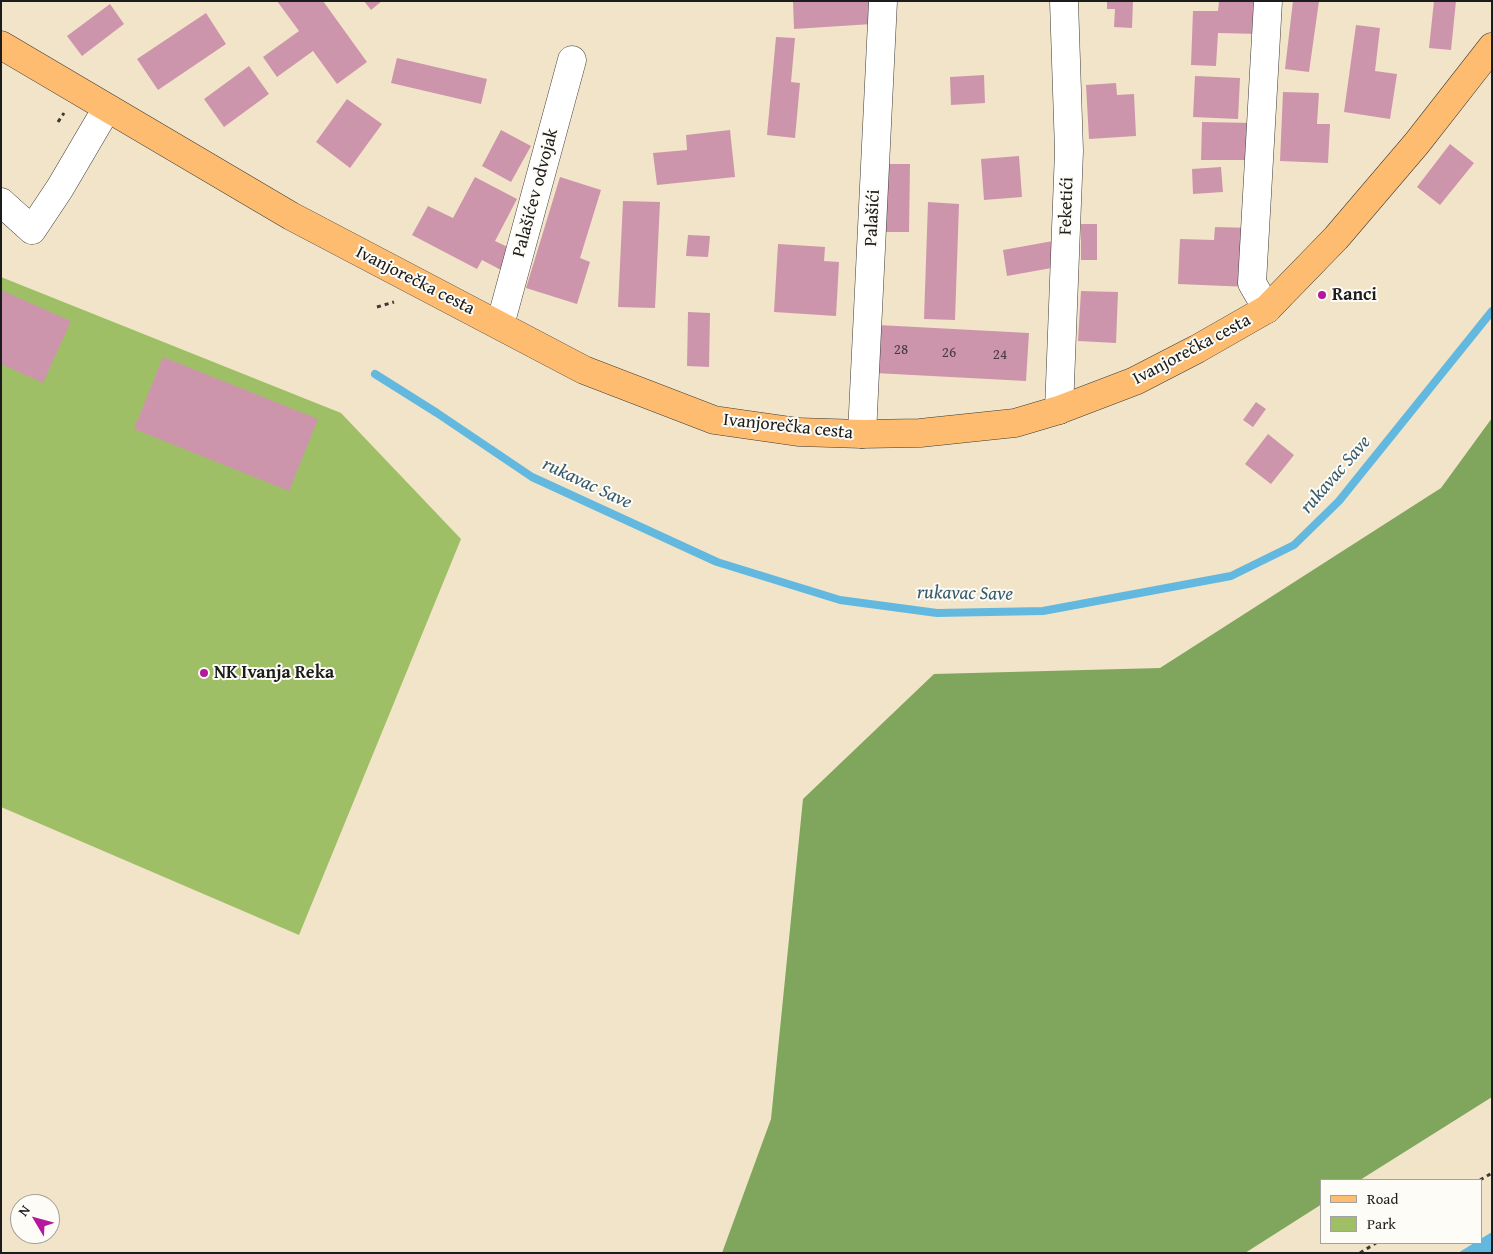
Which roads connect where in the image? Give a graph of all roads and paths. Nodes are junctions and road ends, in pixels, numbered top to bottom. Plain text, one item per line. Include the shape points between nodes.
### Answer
1 (883, 1) edge
2 (1064, 1) edge
3 (1268, 1) edge
4 (1, 45) edge
5 (1492, 47) edge
6 (572, 60) dead end
7 (107, 108) junction
8 (1, 202) edge
9 (1267, 309) junction
10 (500, 325) junction
11 (1059, 410) junction
12 (862, 434) junction
13 (1374, 1244) edge
14 (1360, 1253) edge

1 - 12 street, Palašići
2 - 11 street, Feketići via 1069,151
3 - 9 street via 1252,283
4 - 7 main road, Ivanjorečka cesta
5 - 9 main road, Ivanjorečka cesta via 1417,143 1336,238
6 - 10 street, Palašićev odvojak
7 - 8 street via 32,230
7 - 10 main road, Ivanjorečka cesta via 291,216
9 - 11 main road, Ivanjorečka cesta via 1197,350 1135,380
10 - 12 main road, Ivanjorečka cesta via 584,370 714,420 798,432
11 - 12 main road, Ivanjorečka cesta via 1015,423 920,433
13 - 14 path

